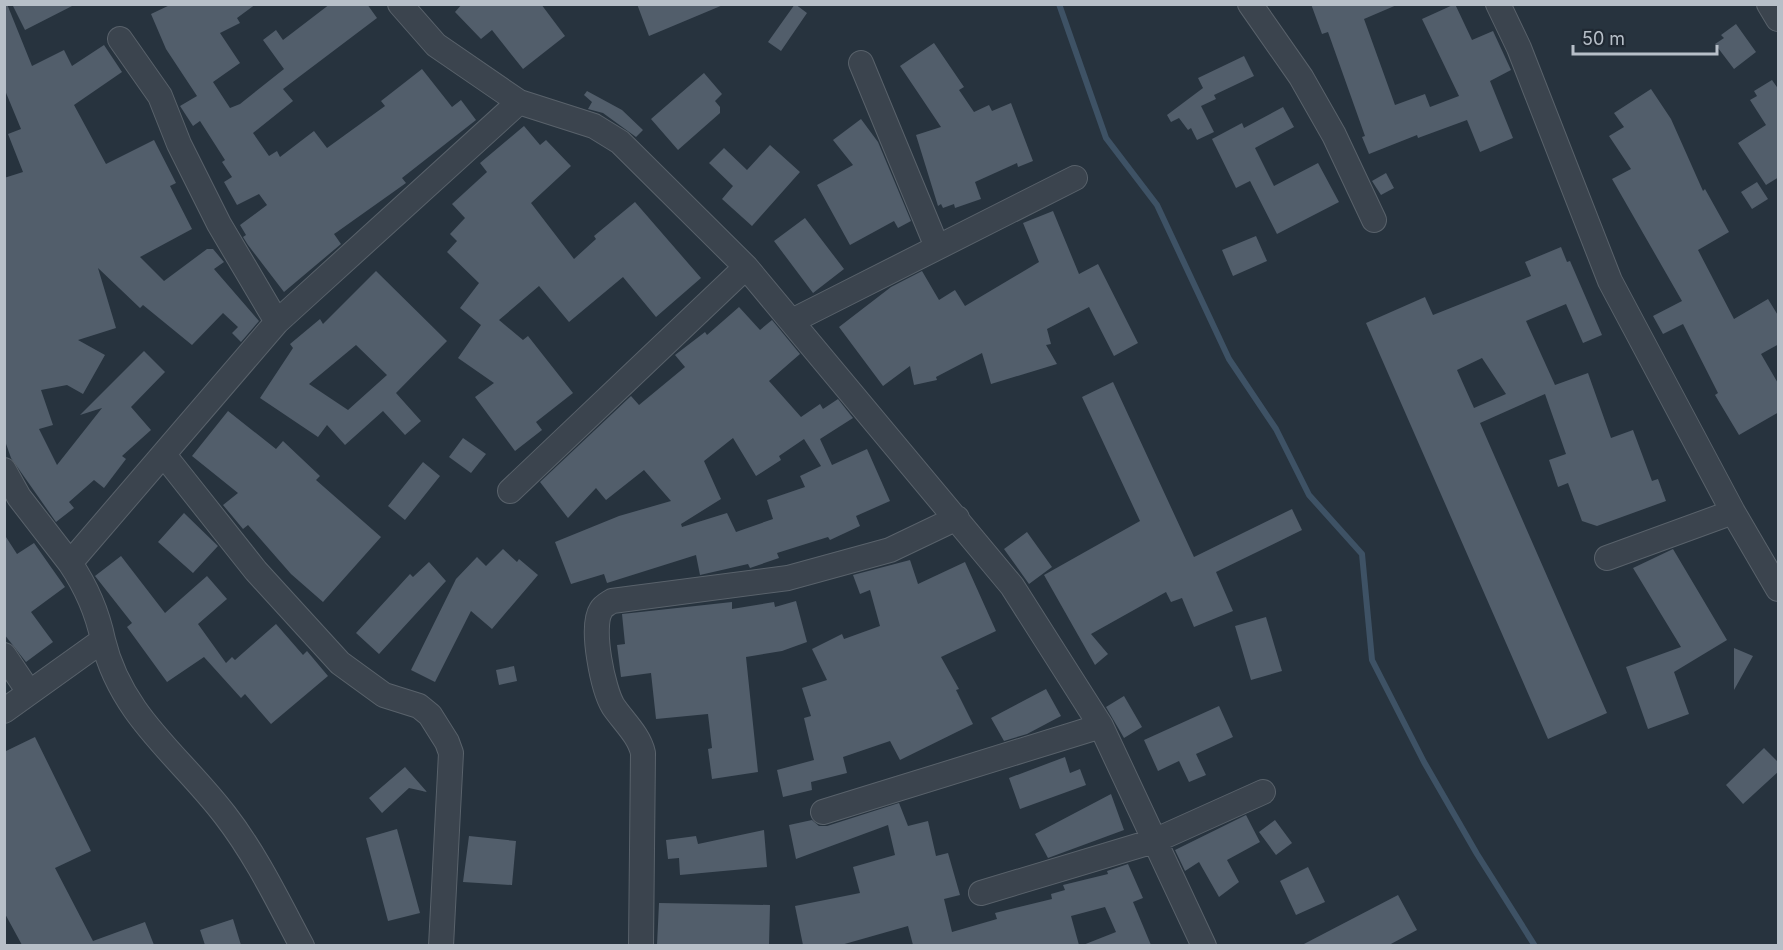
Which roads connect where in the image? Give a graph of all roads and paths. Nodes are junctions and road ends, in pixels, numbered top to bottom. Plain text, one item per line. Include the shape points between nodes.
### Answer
1 (400, 4) edge
2 (1250, 4) edge
3 (1498, 4) edge
4 (1769, 4) edge
5 (1779, 19) edge
6 (120, 39) dead end
7 (861, 63) dead end
8 (519, 102) junction
9 (1076, 178) dead end
10 (1374, 220) dead end
11 (937, 247) junction
12 (746, 267) junction
13 (792, 321) junction
14 (277, 322) junction
15 (164, 455) junction
16 (4, 470) edge
17 (510, 491) dead end
18 (1733, 512) junction
19 (957, 518) junction
20 (1607, 558) dead end
21 (70, 563) junction
22 (1779, 589) edge
23 (103, 640) junction
24 (4, 655) edge
25 (29, 692) junction
26 (4, 711) edge
27 (1101, 726) junction
28 (1263, 792) dead end
29 (823, 812) dead end
30 (1154, 841) junction
31 (981, 893) dead end
32 (302, 945) edge
33 (441, 945) edge
34 (641, 945) edge
35 (1204, 945) edge

1 - 8 street via 436,45
2 - 10 street via 1301,77 1334,135
3 - 18 street via 1520,48 1610,281
4 - 5 street
6 - 14 street via 160,96 219,224
7 - 11 street
8 - 12 street via 594,126 620,142
8 - 14 street
9 - 11 street
11 - 13 street
12 - 13 street
12 - 17 street
13 - 19 street
14 - 15 street
15 - 21 street
15 - 33 street via 256,571 340,663 384,695 418,705 430,715 447,742 451,753
16 - 21 street via 19,497
18 - 20 street
18 - 22 street
19 - 27 street via 1012,586
19 - 34 street via 890,550 788,578 612,601 601,609 598,622 602,675 612,704 643,753
21 - 23 street via 87,588
23 - 25 street
23 - 32 street via 108,662 127,701 234,828
24 - 25 street
25 - 26 street
27 - 29 street
27 - 30 street
28 - 30 street
30 - 31 street
30 - 35 street

